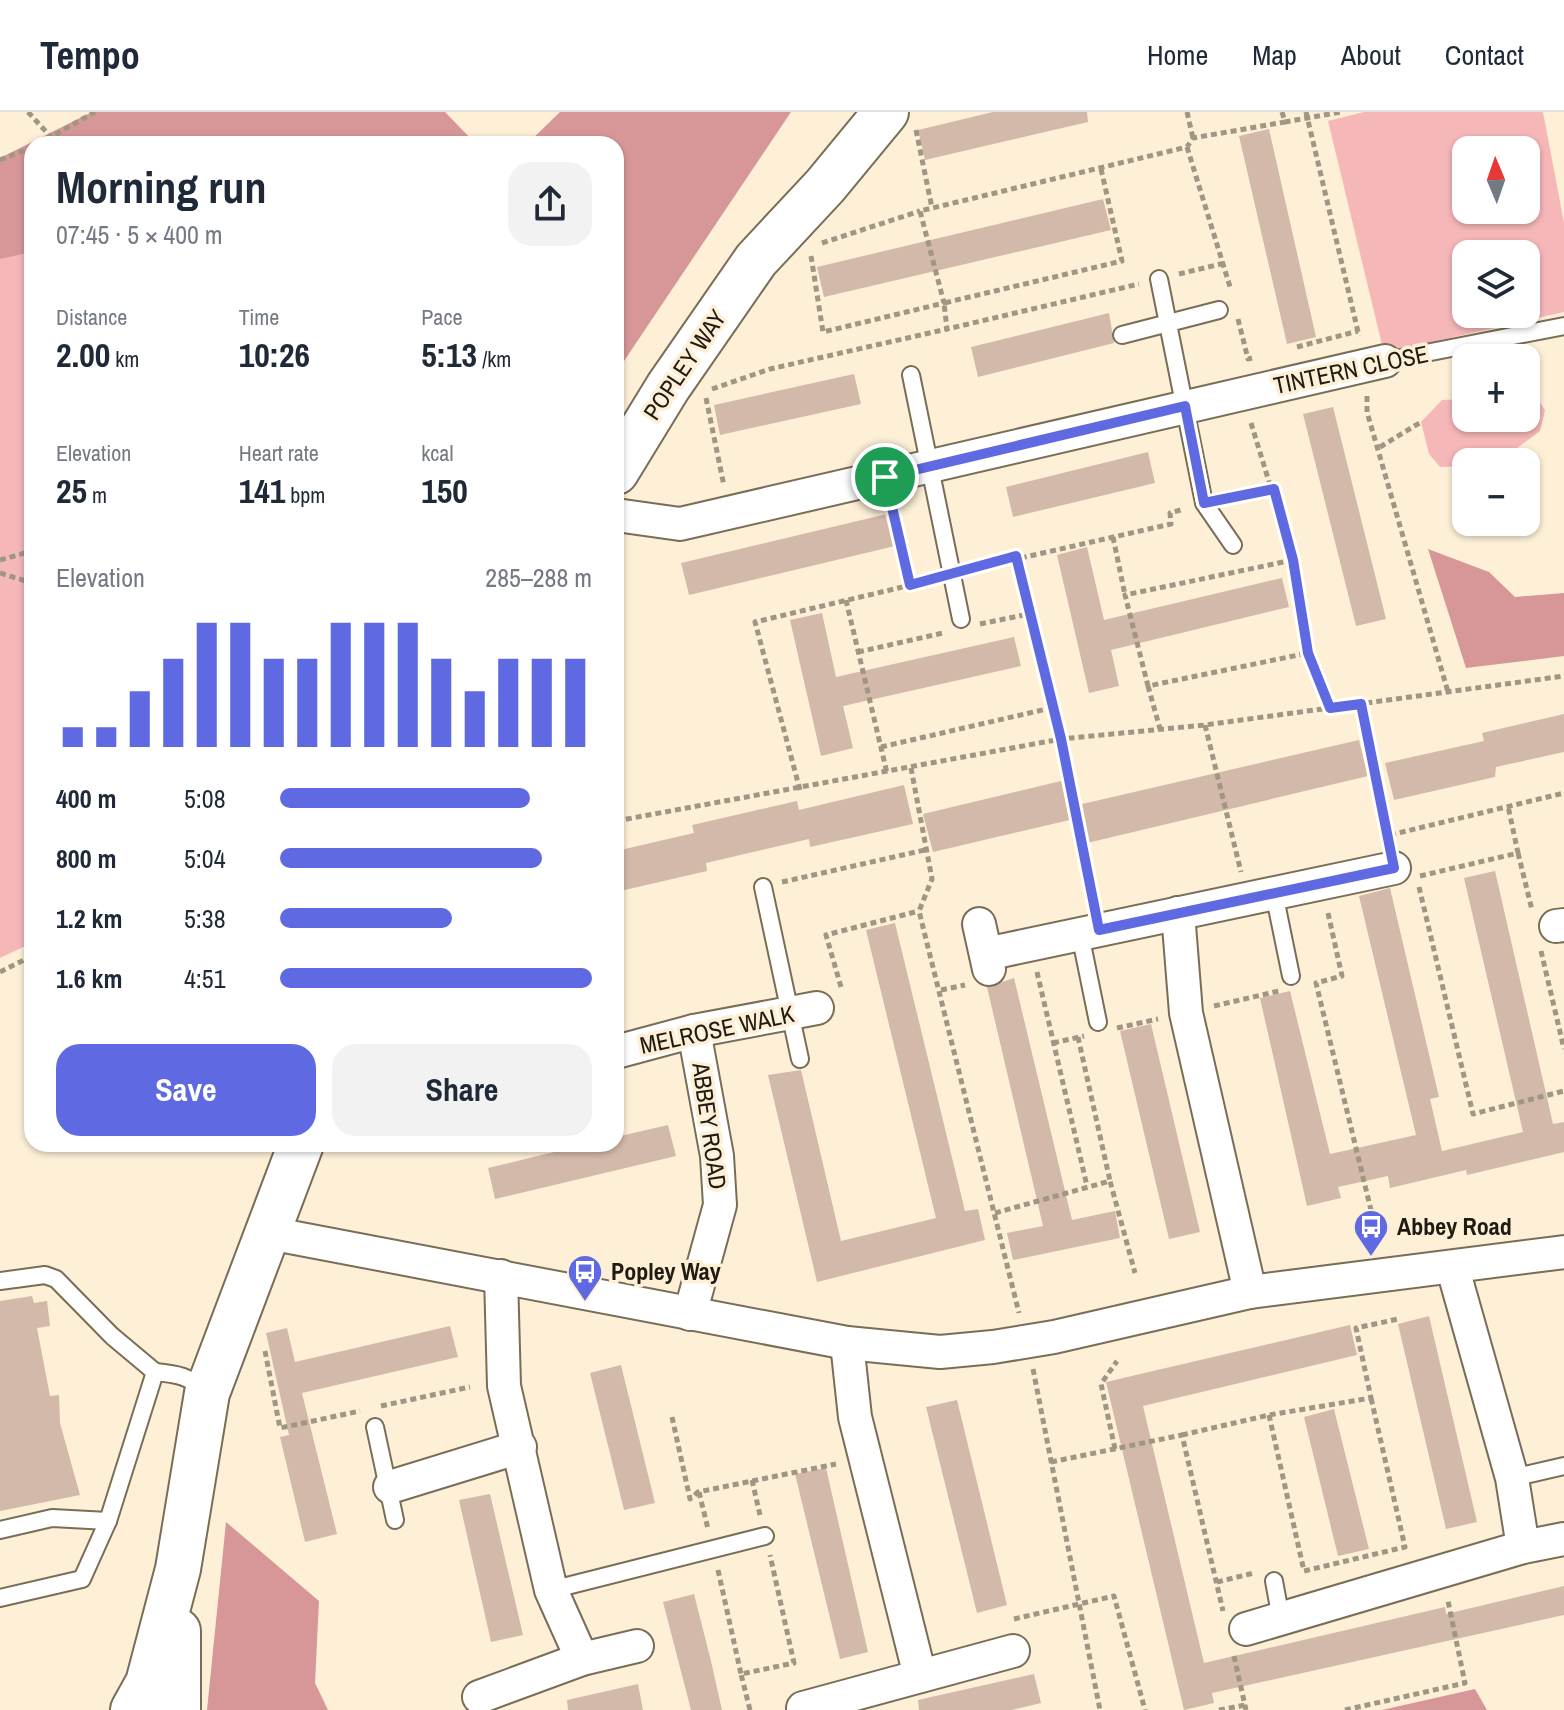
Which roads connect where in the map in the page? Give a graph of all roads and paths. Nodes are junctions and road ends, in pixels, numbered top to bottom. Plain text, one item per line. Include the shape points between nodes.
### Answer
1 (28, 112) edge
2 (95, 112) edge
3 (852, 112) edge
4 (1187, 112) edge
5 (1282, 112) edge
6 (1341, 112) edge
7 (1307, 114) edge
8 (1323, 114) edge
9 (900, 116) edge
10 (1285, 122) junction
11 (50, 136) edge
12 (53, 136) edge
13 (1193, 138) junction
14 (1187, 147) junction
15 (24, 150) edge
16 (0, 160) edge
17 (1101, 169) junction
18 (932, 208) junction
19 (920, 211) junction
20 (756, 260) junction
21 (1225, 263) junction
22 (1159, 279) junction
23 (944, 303) junction
24 (1219, 310) dead end
25 (1169, 322) junction
26 (1564, 326) edge
27 (947, 329) junction
28 (1122, 335) dead end
29 (1289, 349) dead end
30 (1261, 356) dead end
31 (1385, 361) joint
32 (911, 375) dead end
33 (1353, 400) dead end
34 (1185, 406) junction
35 (1265, 419) dead end
36 (1421, 422) dead end
37 (1380, 447) junction
38 (624, 459) edge
39 (927, 468) junction
40 (885, 477) junction
41 (1274, 489) junction
42 (1204, 503) junction
43 (729, 513) junction
44 (624, 516) edge
45 (1113, 537) junction
46 (1233, 545) dead end
47 (24, 553) edge
48 (1016, 556) junction
49 (0, 560) edge
50 (1293, 560) junction
51 (0, 573) edge
52 (951, 575) junction
53 (24, 580) edge
54 (910, 585) junction
55 (1125, 595) junction
56 (846, 600) junction
57 (961, 619) dead end
58 (1308, 653) junction
59 (1564, 676) edge
60 (1148, 686) junction
61 (1448, 692) junction
62 (1361, 704) junction
63 (1051, 708) junction
64 (1330, 708) junction
65 (1205, 725) junction
66 (1160, 729) junction
67 (1061, 739) junction
68 (881, 747) junction
69 (911, 768) junction
70 (887, 773) junction
71 (800, 790) junction
72 (1564, 793) edge
73 (1508, 806) junction
74 (624, 820) edge
75 (1387, 836) junction
76 (925, 850) junction
77 (1405, 872) junction
78 (763, 887) joint
79 (1261, 896) junction
80 (1324, 898) dead end
81 (919, 911) junction
82 (1178, 913) junction
83 (1090, 932) junction
84 (983, 957) joint
85 (24, 960) edge
86 (1554, 960) dead end
87 (1544, 963) dead end
88 (0, 972) edge
89 (1021, 972) dead end
90 (1291, 976) dead end
91 (941, 990) junction
92 (804, 1011) junction
93 (1098, 1022) dead end
94 (694, 1031) junction
95 (1078, 1037) dead end
96 (624, 1050) edge
97 (800, 1059) dead end
98 (1564, 1091) edge
99 (298, 1152) edge
100 (1110, 1181) junction
101 (1087, 1186) junction
102 (995, 1213) junction
103 (269, 1233) junction
104 (1377, 1235) dead end
105 (1564, 1252) edge
106 (1453, 1269) junction
107 (1135, 1273) dead end
108 (501, 1276) junction
109 (0, 1281) edge
110 (1250, 1292) junction
111 (1017, 1308) dead end
112 (690, 1314) junction
113 (1398, 1319) dead end
114 (847, 1343) junction
115 (265, 1351) dead end
116 (1117, 1361) dead end
117 (1032, 1366) dead end
118 (155, 1372) junction
119 (207, 1393) junction
120 (1371, 1398) junction
121 (1269, 1415) junction
122 (672, 1417) dead end
123 (375, 1427) dead end
124 (280, 1428) dead end
125 (1182, 1435) junction
126 (520, 1447) junction
127 (1115, 1449) junction
128 (1051, 1462) junction
129 (837, 1464) dead end
130 (1564, 1466) edge
131 (1512, 1478) junction
132 (752, 1480) junction
133 (390, 1487) junction
134 (698, 1492) junction
135 (395, 1520) dead end
136 (108, 1521) junction
137 (0, 1530) edge
138 (765, 1536) junction
139 (1564, 1539) edge
140 (1523, 1547) junction
141 (713, 1548) junction
142 (178, 1569) junction
143 (1441, 1571) junction
144 (1274, 1581) dead end
145 (551, 1590) junction
146 (1114, 1596) dead end
147 (0, 1598) edge
148 (1281, 1619) junction
149 (1233, 1629) junction
150 (637, 1646) dead end
151 (1013, 1651) dead end
152 (582, 1659) junction
153 (741, 1674) junction
154 (920, 1676) junction
155 (479, 1697) dead end
156 (1245, 1707) edge
157 (803, 1708) edge
158 (133, 1710) edge
159 (178, 1710) edge
160 (750, 1710) edge
161 (1100, 1710) edge
162 (1145, 1710) edge
163 (1219, 1710) edge
164 (1345, 1710) edge

1 - 11 path
2 - 12 path
3 - 20 street, POPLEY WAY via 796,187
4 - 13 path
5 - 10 path
6 - 8 path
7 - 8 path
7 - 10 path
7 - 29 path via 1358,331
9 - 18 path
9 - 20 street, POPLEY WAY
10 - 13 path
13 - 14 path
14 - 17 path
14 - 21 path
15 - 16 path
17 - 18 path
17 - 23 path via 1122,261
18 - 19 path
19 - 23 path
19 - 23 path via 810,247 823,332
20 - 38 street, POPLEY WAY
21 - 22 path
21 - 30 path via 1248,359
22 - 25 lane
22 - 27 path
23 - 27 path
24 - 25 lane
25 - 28 lane
25 - 34 lane
26 - 31 lane, TINTERN CLOSE
27 - 43 path via 770,369 705,391
31 - 34 street, TINTERN CLOSE
32 - 39 lane
33 - 37 path via 1367,397
34 - 39 street, TINTERN CLOSE
34 - 42 lane
35 - 41 path via 1250,422
36 - 37 path
37 - 61 path
39 - 40 street, TINTERN CLOSE
39 - 52 lane
40 - 43 street, TINTERN CLOSE
40 - 54 path
41 - 42 path
41 - 50 path
42 - 45 path via 1170,513 1171,524
42 - 46 lane
43 - 44 street, TINTERN CLOSE via 680,524
45 - 48 path
45 - 55 path
47 - 49 path
48 - 52 path
48 - 63 path
50 - 55 path
50 - 58 path
51 - 53 path
52 - 54 path
52 - 57 lane
54 - 56 path
55 - 60 path
56 - 68 path
56 - 71 path via 755,622
58 - 60 path
58 - 64 path
59 - 61 path
60 - 66 path
61 - 62 path
62 - 64 path
62 - 75 path
63 - 67 path
63 - 68 path
64 - 65 path
65 - 66 path
65 - 79 path
66 - 67 path
67 - 69 path
67 - 83 path
68 - 70 path
69 - 70 path
69 - 76 path
70 - 71 path
71 - 74 path
72 - 73 path
73 - 75 path
73 - 77 path via 1518,853
75 - 77 path
76 - 78 path
76 - 81 path via 932,879
77 - 79 street
77 - 98 path via 1473,1114
78 - 92 lane
79 - 82 street
79 - 90 lane
80 - 104 path via 1342,976 1316,983
81 - 91 path
81 - 92 path via 826,935 846,1003
82 - 83 street
82 - 110 street via 1186,1013
83 - 84 street
83 - 93 lane
84 - 91 path
85 - 88 path
86 - 87 path
89 - 101 path via 1036,968
91 - 102 path
92 - 94 street, MELROSE WALK
92 - 97 lane
94 - 96 street, MELROSE WALK
94 - 112 street, ABBEY ROAD via 717,1156 720,1205
95 - 100 path
99 - 103 street
100 - 101 path
100 - 107 path
101 - 102 path
102 - 111 path
103 - 108 street
103 - 119 street
105 - 106 street
106 - 110 street
106 - 131 street
108 - 112 street
108 - 126 street via 504,1386
109 - 118 lane via 45,1275 56,1279
110 - 114 street via 993,1347 940,1352
112 - 114 street
113 - 120 path via 1356,1328
114 - 154 street via 855,1417
115 - 124 path
116 - 127 path via 1101,1384
117 - 128 path
118 - 119 lane via 182,1375
118 - 136 lane
119 - 142 street
120 - 121 path
120 - 121 path via 1405,1547 1304,1571
121 - 125 path
122 - 134 path via 690,1499
123 - 133 lane
125 - 127 path
125 - 149 path
126 - 133 street
126 - 145 street
127 - 128 path
128 - 161 path
129 - 132 path
130 - 131 lane
131 - 140 street
132 - 134 path
132 - 138 path
133 - 135 lane
134 - 141 path
136 - 137 lane via 52,1518
136 - 147 lane via 82,1579
138 - 141 lane
138 - 153 path via 794,1663
139 - 140 street
140 - 143 street
141 - 145 lane
141 - 153 path
142 - 158 street via 148,1683
142 - 159 street
143 - 148 street
143 - 164 path via 1465,1683
144 - 148 lane
145 - 152 street
146 - 162 path
148 - 149 street
149 - 156 path
150 - 152 street
151 - 154 street
152 - 155 street
153 - 160 path
154 - 157 street
156 - 163 path

